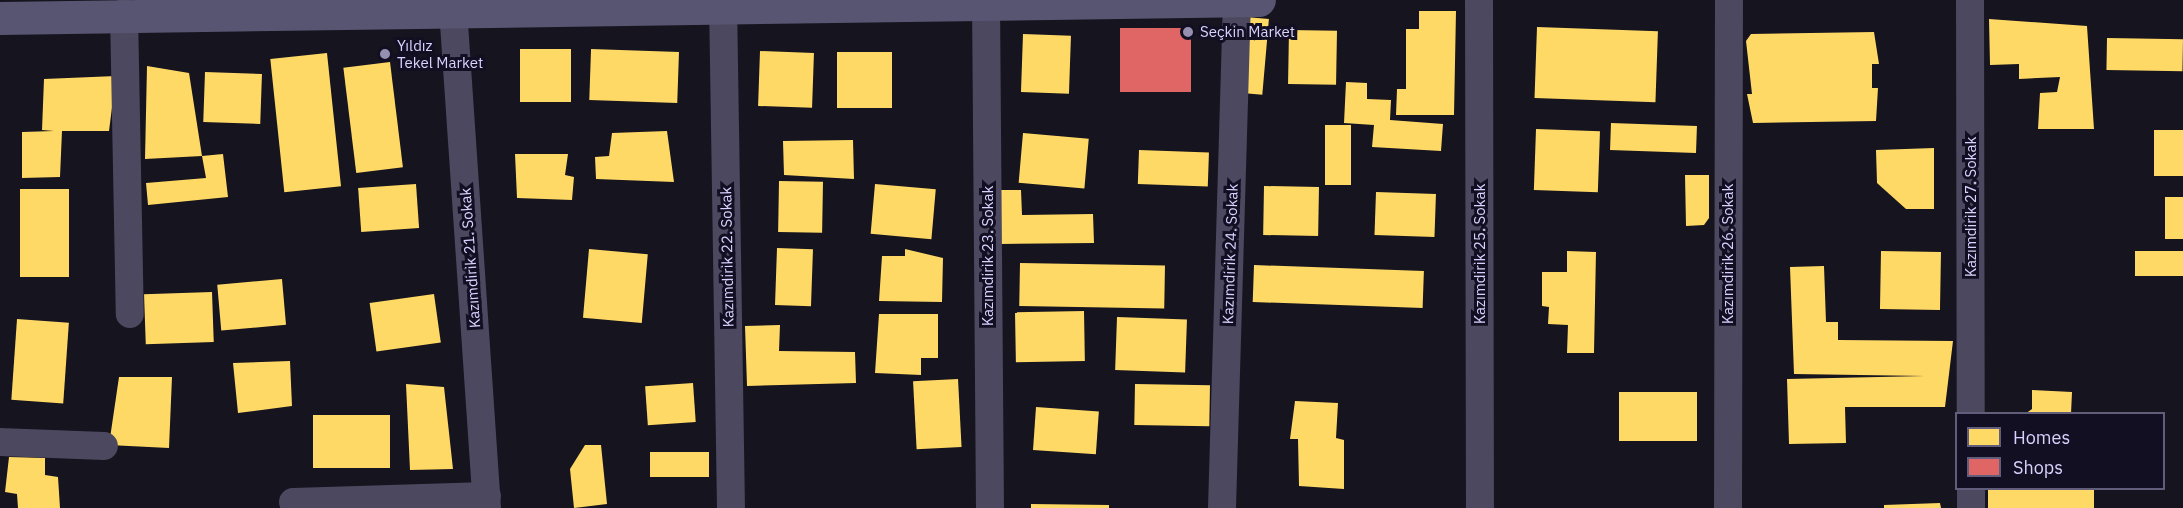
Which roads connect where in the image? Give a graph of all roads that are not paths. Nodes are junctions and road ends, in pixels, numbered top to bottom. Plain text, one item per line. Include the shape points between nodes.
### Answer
1 (1238, 0) edge
2 (1259, 0) edge
3 (1479, 0) edge
4 (1729, 0) edge
5 (1970, 0) edge
6 (986, 2) edge
7 (723, 3) edge
8 (453, 4) edge
9 (124, 13) junction
10 (0, 18) edge
11 (130, 314) dead end
12 (1971, 412) edge
13 (0, 442) edge
14 (104, 446) dead end
15 (1971, 490) edge
16 (292, 502) dead end
17 (487, 502) edge
18 (731, 508) edge
19 (990, 508) edge
20 (1222, 508) edge
21 (1480, 508) edge
22 (1728, 508) edge
23 (1971, 508) edge

1 - 2 street
1 - 6 street
1 - 20 street, Kazımdirik 24. Sokak
3 - 21 street, Kazımdirik 25. Sokak
4 - 22 street, Kazımdirik 26. Sokak
5 - 12 street, Kazımdirik 27. Sokak
6 - 7 street
6 - 19 street, Kazımdirik 23. Sokak
7 - 8 street
7 - 18 street, Kazımdirik 22. Sokak
8 - 9 street
8 - 17 street, Kazımdirik 21. Sokak
9 - 10 street
9 - 11 street
13 - 14 street
15 - 23 street
16 - 17 street

